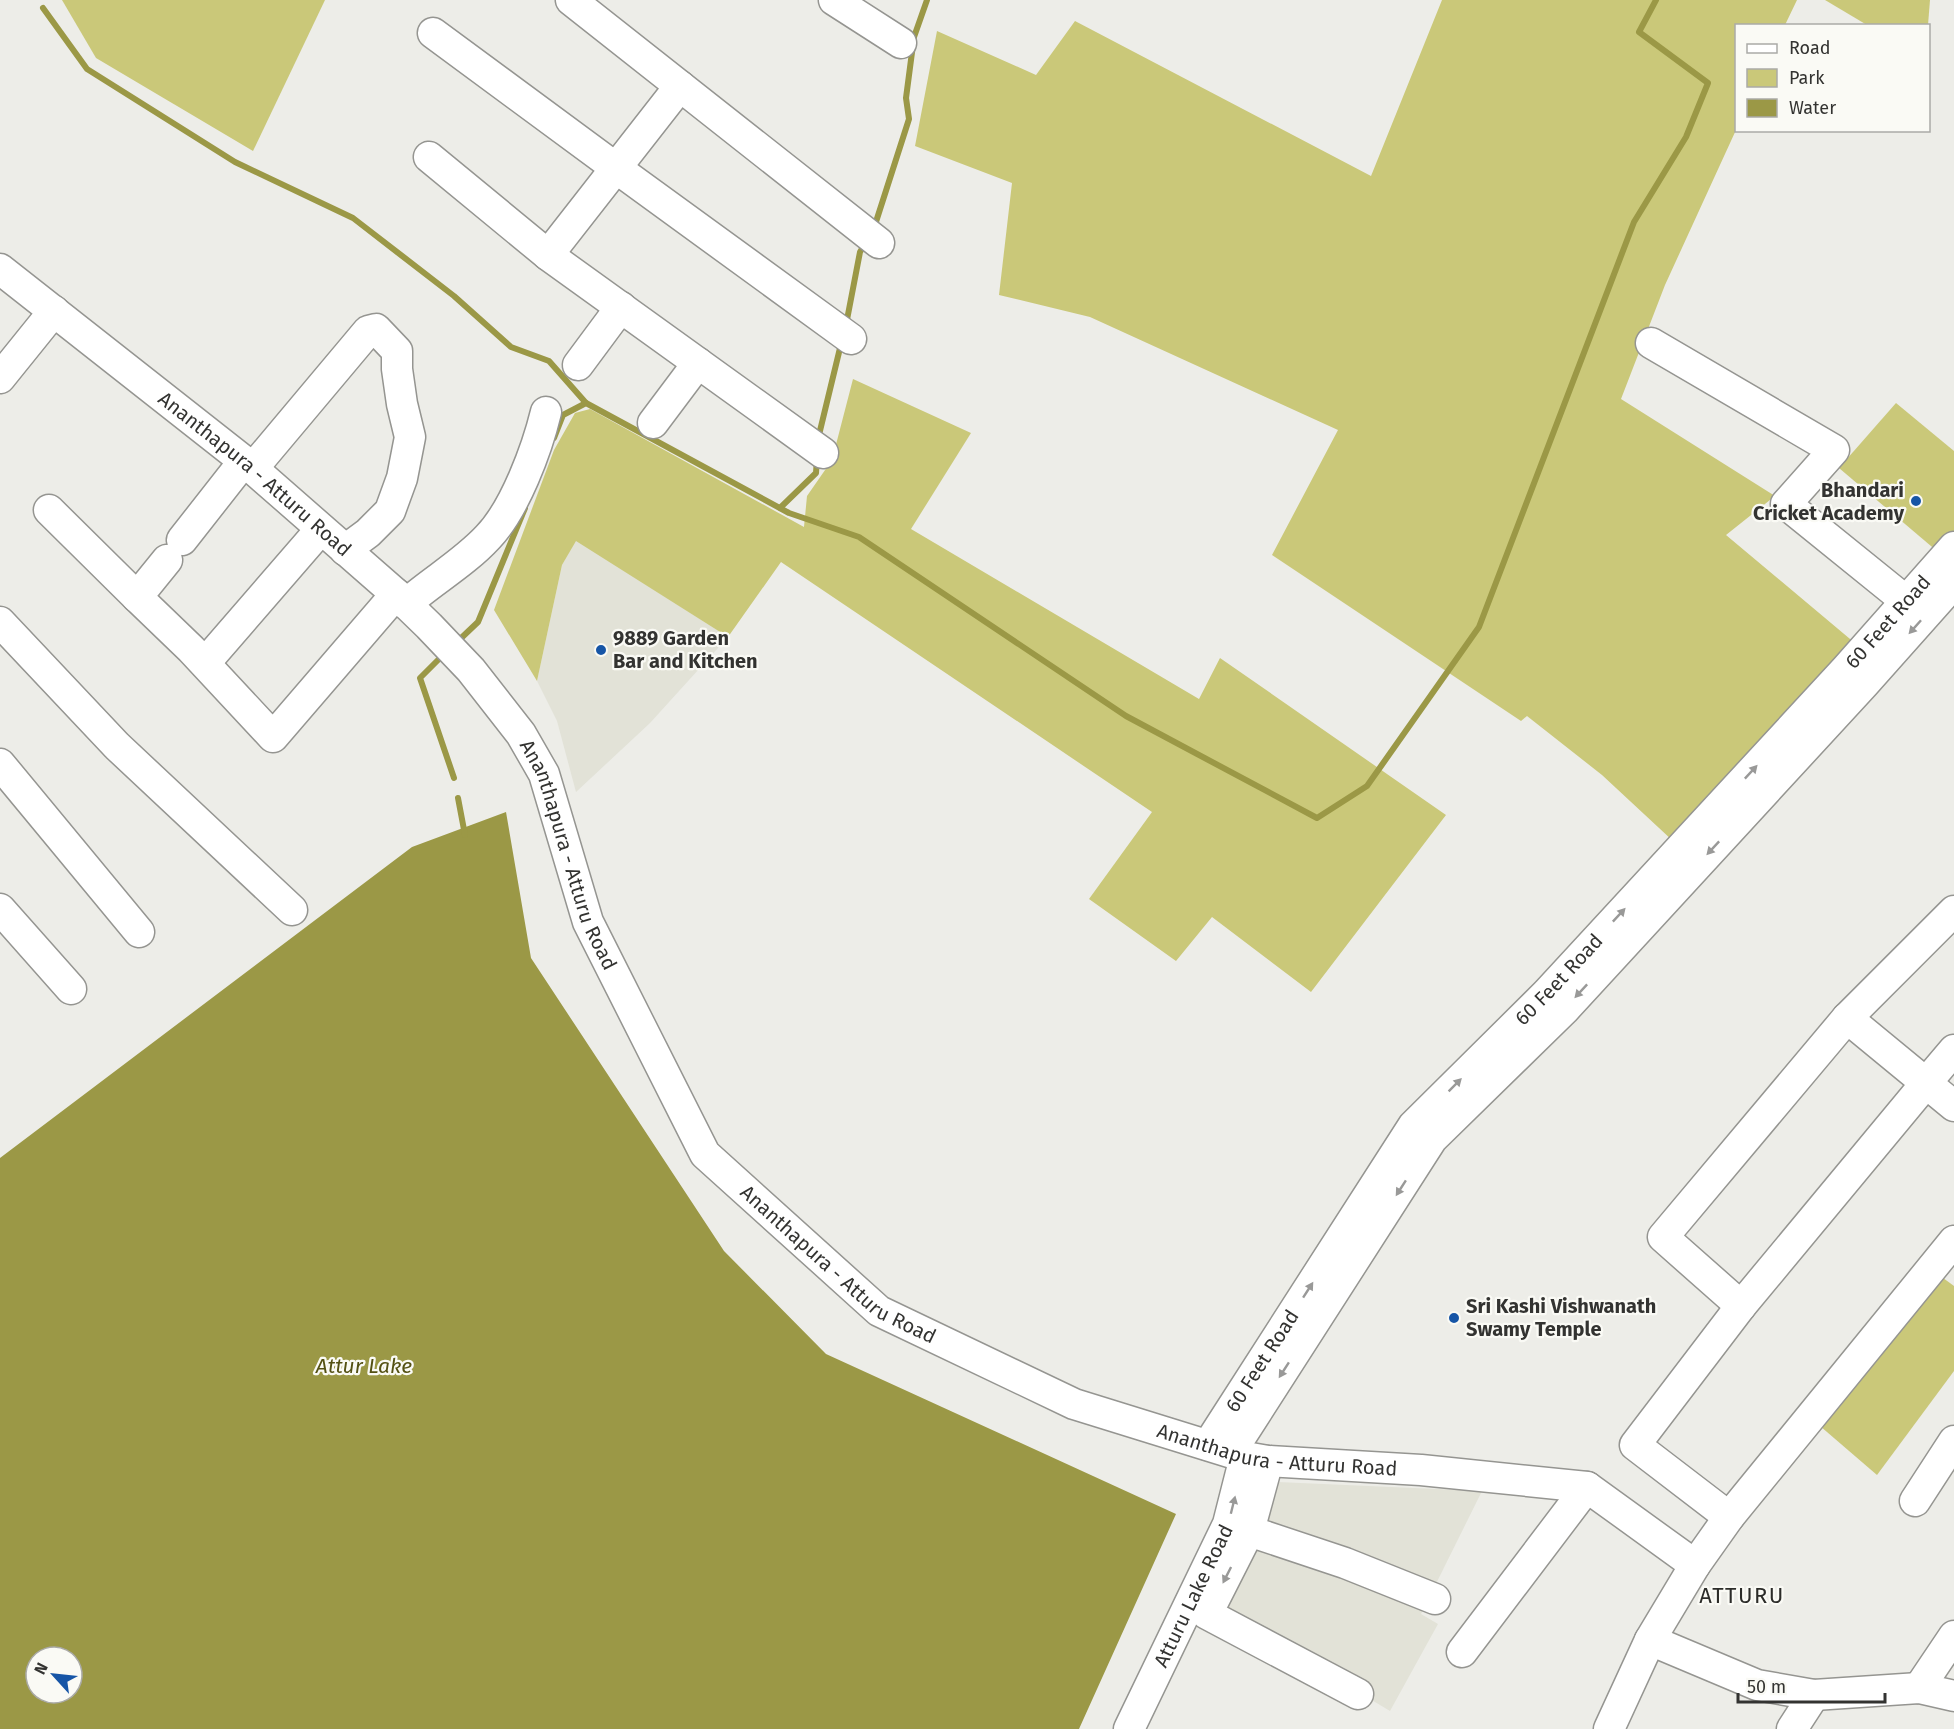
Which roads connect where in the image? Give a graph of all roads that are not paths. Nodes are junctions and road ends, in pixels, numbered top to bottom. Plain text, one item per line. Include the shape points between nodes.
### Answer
1 (571, 0) edge
2 (834, 0) edge
3 (433, 33) dead end
4 (901, 43) dead end
5 (680, 86) junction
6 (429, 156) dead end
7 (615, 168) junction
8 (879, 243) dead end
9 (548, 255) junction
10 (0, 269) edge
11 (621, 307) junction
12 (54, 312) junction
13 (851, 339) dead end
14 (1651, 343) dead end
15 (698, 363) junction
16 (578, 365) dead end
17 (0, 378) edge
18 (546, 412) dead end
19 (653, 423) dead end
20 (823, 453) dead end
21 (249, 464) junction
22 (50, 510) dead end
23 (321, 529) junction
24 (1954, 547) edge
25 (345, 550) junction
26 (1954, 583) edge
27 (137, 597) junction
28 (401, 599) junction
29 (1906, 601) junction
30 (0, 622) edge
31 (205, 663) junction
32 (0, 764) edge
33 (0, 909) edge
34 (292, 910) dead end
35 (1954, 911) edge
36 (140, 932) dead end
37 (71, 989) dead end
38 (1847, 1017) junction
39 (1954, 1050) edge
40 (1926, 1083) junction
41 (1954, 1106) edge
42 (1954, 1241) edge
43 (1740, 1306) junction
44 (1954, 1441) edge
45 (1238, 1454) junction
46 (1945, 1474) edge
47 (1587, 1487) junction
48 (1915, 1501) dead end
49 (1729, 1517) junction
50 (1249, 1531) junction
51 (1695, 1565) junction
52 (1435, 1599) dead end
53 (1207, 1614) junction
54 (1954, 1636) edge
55 (1650, 1640) junction
56 (1462, 1652) dead end
57 (1919, 1688) junction
58 (1358, 1694) dead end
59 (1814, 1695) junction
60 (1954, 1696) edge
61 (1129, 1729) edge
62 (1149, 1729) edge
63 (1609, 1729) edge
64 (1792, 1729) edge

1 - 5 street
2 - 4 street
3 - 7 street
5 - 7 street
5 - 8 street
6 - 9 street
7 - 9 street
7 - 13 street
9 - 11 street
10 - 12 street, Ananthapura - Atturu Road
11 - 15 street
11 - 16 street
12 - 17 street
12 - 21 street, Ananthapura - Atturu Road
14 - 29 street via 1834,450 1786,504
15 - 19 street
15 - 20 street
18 - 28 street via 539,441 508,510 488,537
21 - 23 street, Ananthapura - Atturu Road
21 - 25 street via 368,331 376,329 397,351 410,437 390,511
21 - 27 street
22 - 27 street
23 - 25 street, Ananthapura - Atturu Road
23 - 31 street
24 - 29 street, 60 Feet Road
25 - 28 street, Ananthapura - Atturu Road
26 -> 45 street, 60 Feet Road via 1564,1010 1432,1139
27 - 31 street
28 - 31 street via 273,737
28 - 45 street, Ananthapura - Atturu Road via 471,670 521,734 544,774 588,922 705,1154 879,1311 1074,1404
45 -> 29 street, 60 Feet Road via 1413,1126 1547,993
30 - 34 street via 117,746
32 - 36 street
33 - 37 street
35 - 38 street
38 - 40 street
38 - 43 street via 1663,1237
39 - 40 street
40 - 41 street
40 - 43 street
42 - 49 street
43 - 49 street via 1635,1445
44 - 46 street
45 - 47 street, Ananthapura - Atturu Road
45 - 50 street, Atturu Lake Road
61 -> 45 street, Atturu Lake Road via 1228,1524
46 - 48 street
47 - 51 street, Ananthapura - Atturu Road
47 - 56 street
49 - 51 street
50 - 52 street
50 -> 53 street, Atturu Lake Road
51 - 55 street
53 - 58 street
53 - 62 street, Atturu Lake Road
54 - 57 street
55 - 59 street via 1757,1685
55 - 63 street
57 - 59 street
57 - 60 street
59 - 64 street

